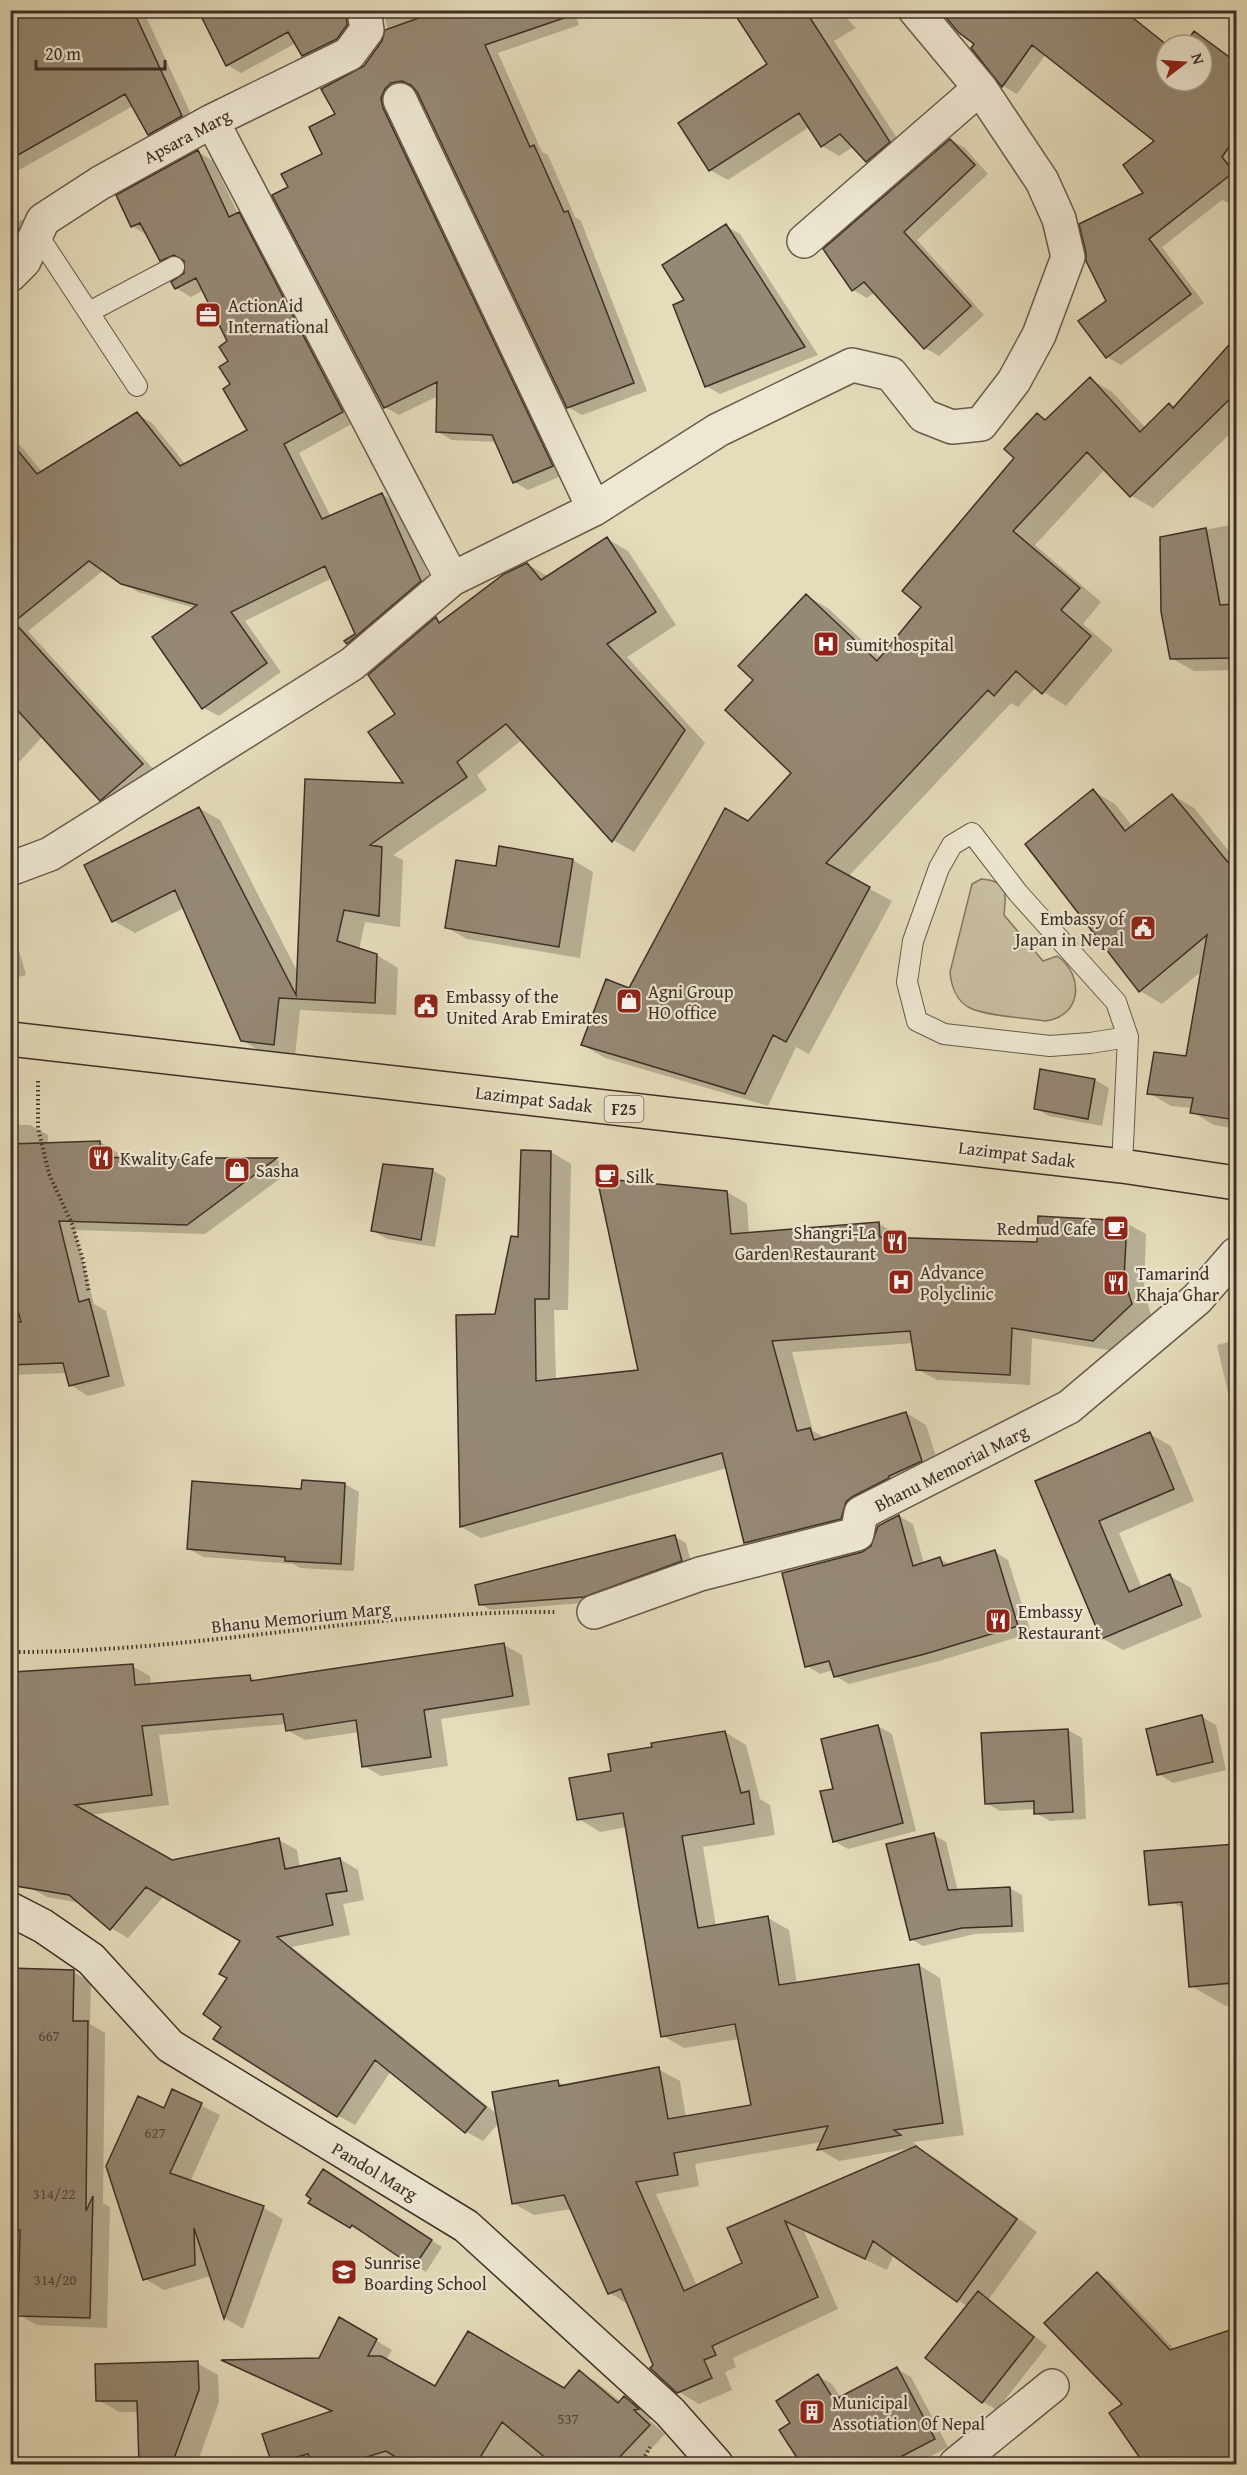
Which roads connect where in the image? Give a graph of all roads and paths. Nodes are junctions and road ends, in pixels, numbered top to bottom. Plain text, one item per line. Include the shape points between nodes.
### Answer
1 (364, 10) edge
2 (915, 10) edge
3 (980, 88) junction
4 (400, 100) dead end
5 (212, 121) junction
6 (37, 234) junction
7 (804, 241) dead end
8 (174, 267) dead end
9 (10, 275) edge
10 (89, 312) junction
11 (137, 386) dead end
12 (594, 509) junction
13 (452, 579) junction
14 (10, 869) edge
15 (1128, 1037) junction
16 (24, 1040) edge
17 (1122, 1166) junction
18 (1236, 1183) edge
19 (1236, 1254) edge
20 (89, 1293) dead end
21 (594, 1612) joint
22 (10, 1652) edge
23 (10, 1909) edge
24 (1052, 2386) dead end
25 (716, 2464) edge
26 (956, 2464) edge

1 - 5 street, Apsara Marg via 367,30 349,54
2 - 3 street
3 - 7 street
3 - 12 street via 1041,181 1059,219 1068,257 1039,335 1014,381 981,424 952,427 924,416 891,374 852,365 718,430
4 - 12 street
5 - 6 street, Apsara Marg via 100,183 44,220
5 - 13 street
6 - 9 street, Apsara Marg via 24,261
6 - 10 lane
8 - 10 lane
10 - 11 lane
12 - 13 street
13 - 14 street via 351,664 50,854
15 - 15 lane via 1050,1046 944,1034 917,1021 907,982 913,941 939,868 952,845 972,833 1018,893 1116,1002
15 - 17 lane
16 - 17 main road, Lazimpat Sadak / F25
16 - 20 path via 49,1174 72,1224
17 - 18 main road, Lazimpat Sadak / F25
19 - 21 street, Bhanu Memorial Marg via 1197,1299 1069,1407 861,1513 858,1534 700,1574
21 - 22 path, Bhanu Memorium Marg via 492,1611 205,1641
23 - 25 street, Pandol Marg via 91,1959 170,2046 466,2226 670,2412
24 - 26 street

